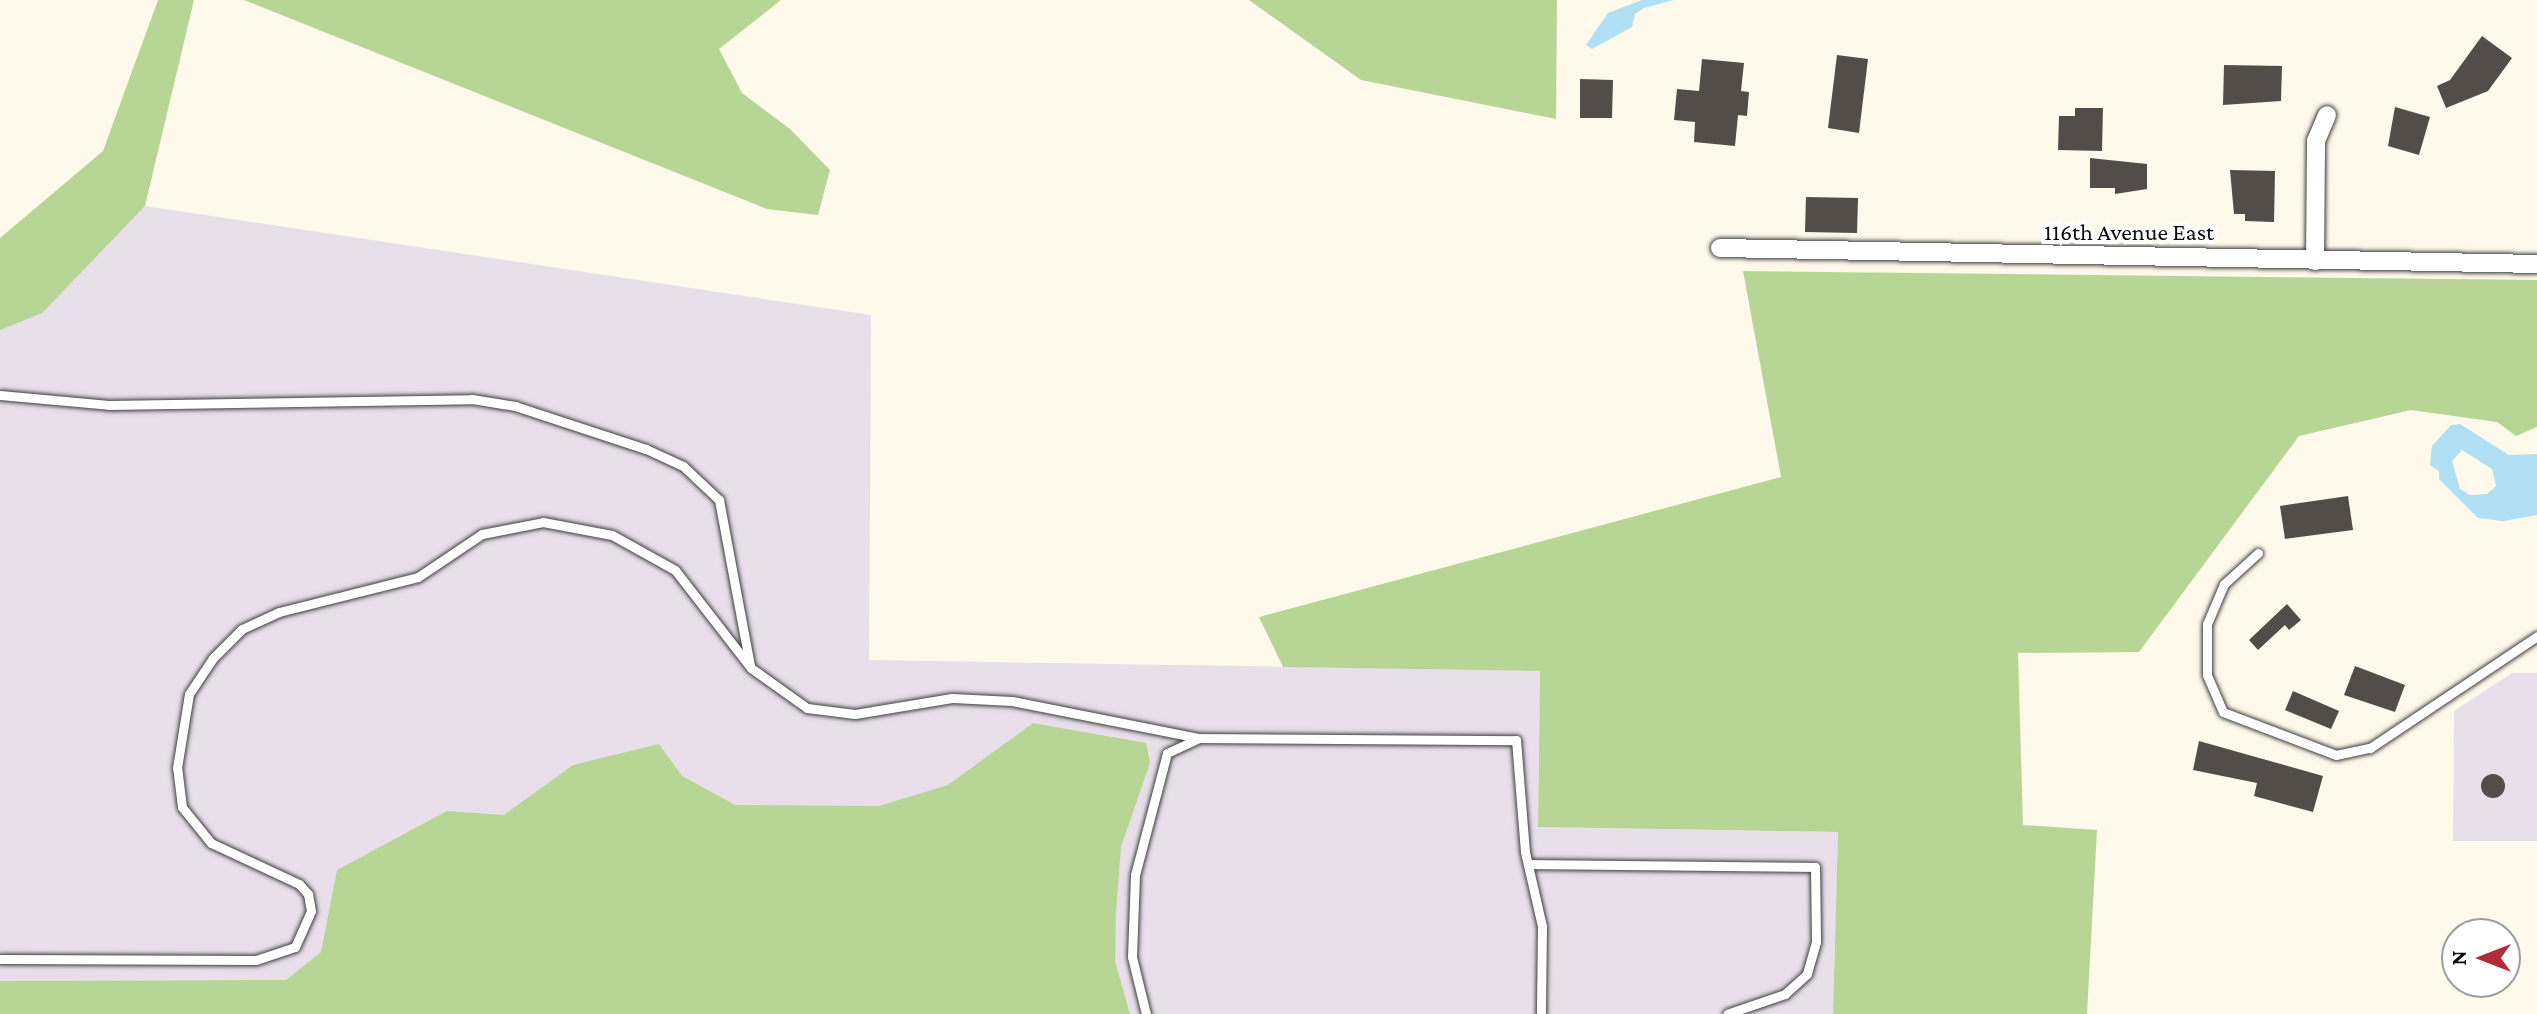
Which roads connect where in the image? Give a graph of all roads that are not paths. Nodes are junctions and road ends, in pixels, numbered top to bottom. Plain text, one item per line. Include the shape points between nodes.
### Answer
1 (2327, 115) dead end
2 (1720, 248) dead end
3 (2315, 261) junction
4 (2537, 264) edge
5 (0, 395) edge
6 (2258, 553) dead end
7 (2537, 636) edge
8 (751, 668) junction
9 (1199, 738) junction
10 (1528, 864) junction
11 (0, 959) edge
12 (1146, 1014) edge
13 (1541, 1014) edge
14 (1727, 1014) edge

1 - 3 street via 2316,141
2 - 3 street, 116th Avenue East
3 - 4 street, 116th Avenue East
5 - 8 lane via 109,405 472,399 515,406 646,449 683,466 719,500
6 - 7 lane via 2224,584 2207,624 2207,675 2223,712 2336,755 2370,748
8 - 9 lane via 807,708 855,714 952,698 1012,701
8 - 11 lane via 675,570 612,535 543,522 482,534 418,577 279,612 242,629 213,658 189,694 177,768 182,807 211,843 299,884 308,894 311,911 295,947 256,960
9 - 10 lane via 1516,740
9 - 12 lane via 1167,753 1135,875 1132,957
10 - 13 lane via 1542,926
10 - 14 lane via 1815,867 1816,942 1807,974 1785,994

